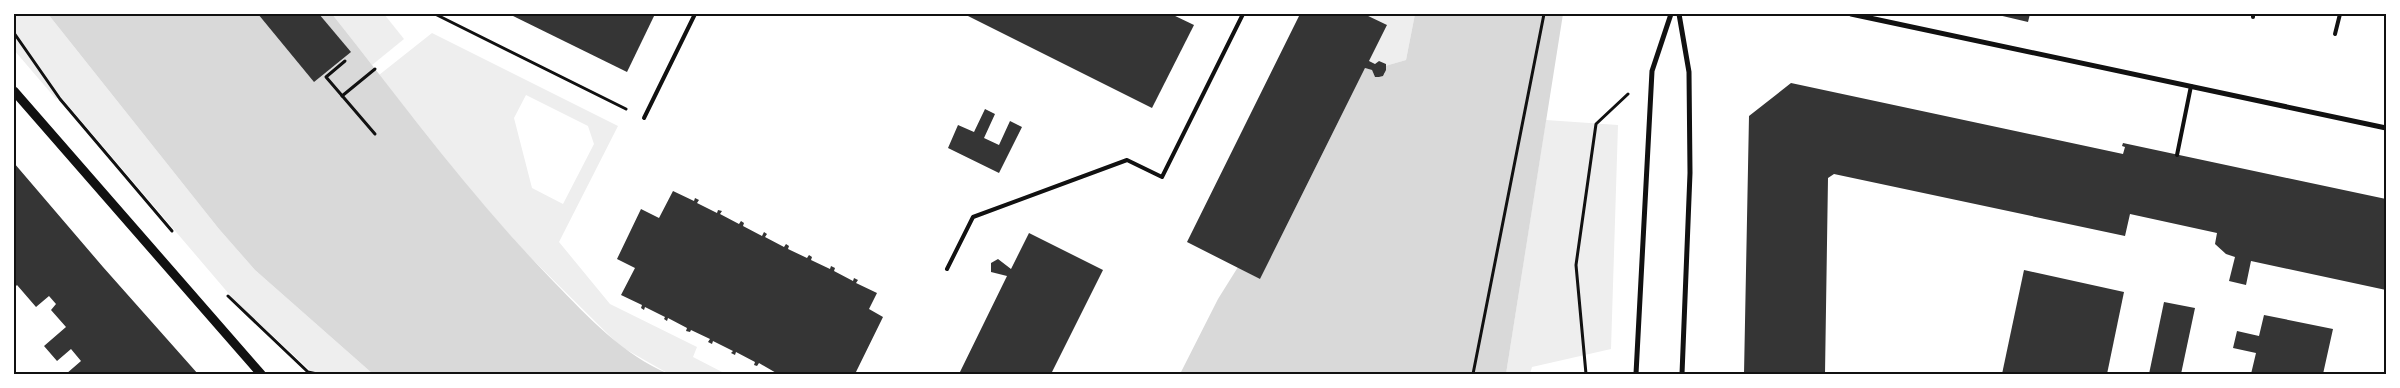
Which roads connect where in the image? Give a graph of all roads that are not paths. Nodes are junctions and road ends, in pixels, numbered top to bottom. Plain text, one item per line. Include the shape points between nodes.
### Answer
1 (695, 14) edge
2 (1243, 14) edge
3 (1671, 14) edge
4 (1679, 14) edge
5 (1851, 14) edge
6 (2340, 14) edge
7 (2335, 34) dead end
8 (2192, 86) junction
9 (14, 91) edge
10 (644, 118) road end
11 (2386, 128) edge
12 (2177, 155) dead end
13 (947, 269) dead end
14 (262, 374) edge
15 (1636, 374) edge
16 (1682, 374) edge

1 - 10 lane
2 - 13 lane via 1162,177 1127,160 973,218
3 - 15 street via 1652,71
4 - 16 street via 1689,81 1690,172
5 - 8 street
6 - 7 lane
8 - 11 street
8 - 12 lane
9 - 14 street

